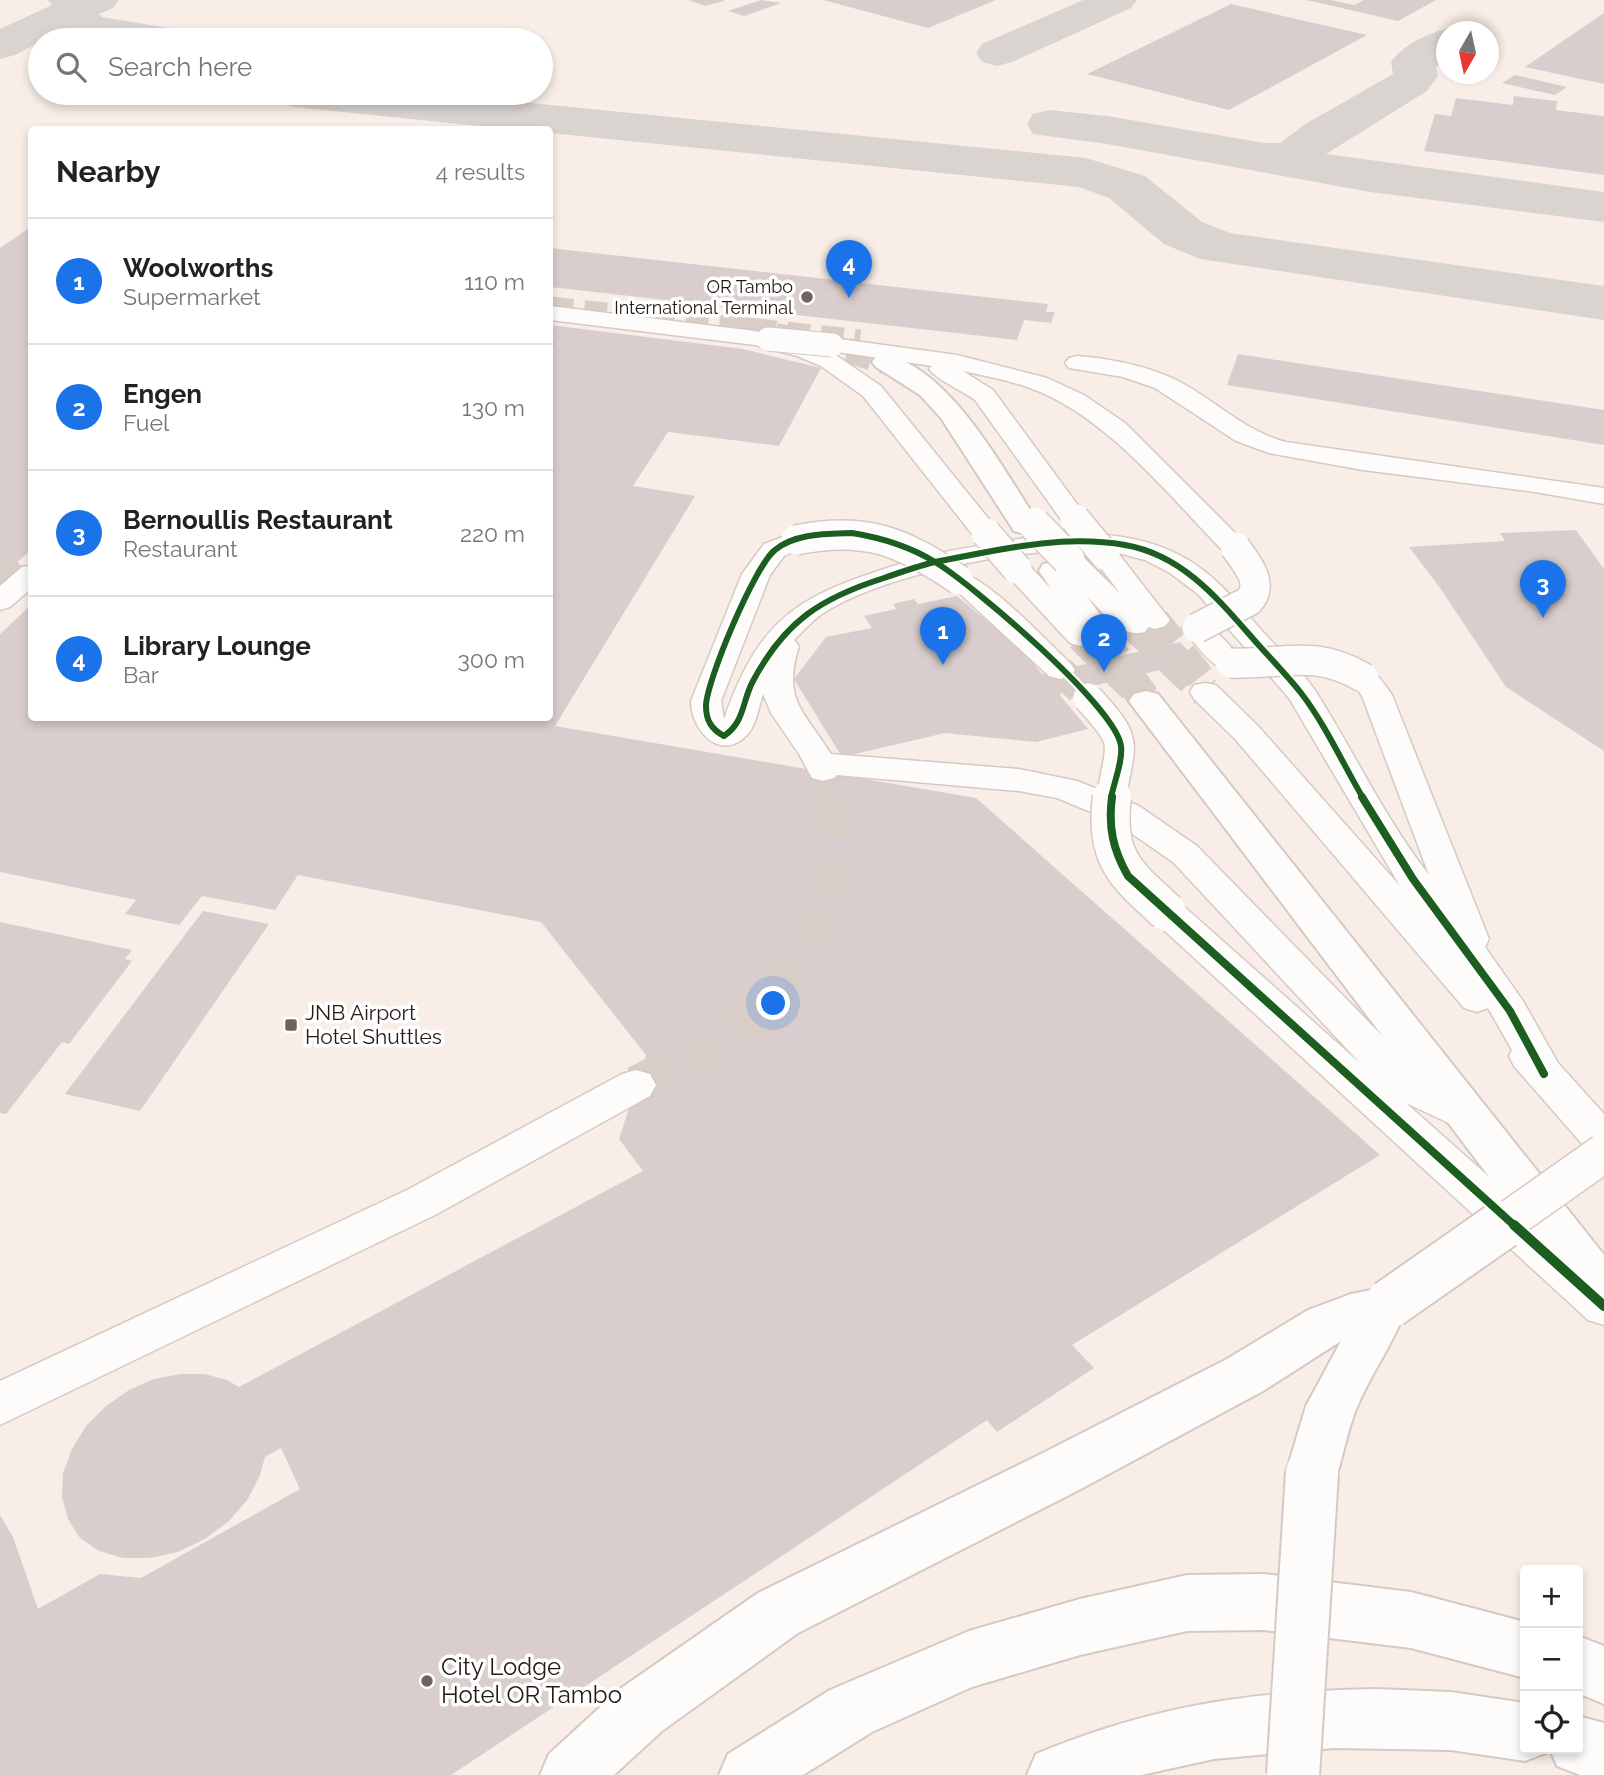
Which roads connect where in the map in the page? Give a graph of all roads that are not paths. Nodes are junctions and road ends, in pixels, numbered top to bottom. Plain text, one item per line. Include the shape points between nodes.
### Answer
1 (553, 313) edge
2 (768, 339) junction
3 (859, 341) tunnel mouth
4 (832, 345) junction
5 (886, 362) tunnel mouth
6 (1077, 363) dead end
7 (1599, 489) edge
8 (1235, 547) junction
9 (1059, 561) junction
10 (28, 576) edge
11 (0, 601) edge
12 (803, 615) junction
13 (1144, 622) joint
14 (1089, 635) joint
15 (1206, 689) tunnel mouth
16 (1146, 701) dead end
17 (1481, 968) junction
18 (1544, 1074) junction
19 (636, 1085) tunnel mouth
20 (1468, 1116) junction
21 (1604, 1141) edge
22 (1604, 1153) edge
23 (1604, 1291) edge
24 (1604, 1306) edge
25 (1385, 1307) junction
26 (0, 1404) edge
27 (1520, 1649) edge
28 (1583, 1667) edge
29 (1604, 1675) edge
30 (1520, 1731) edge
31 (1583, 1747) edge
32 (1604, 1753) edge
33 (570, 1775) edge
34 (749, 1775) edge
35 (1057, 1775) edge
36 (1293, 1775) edge

1 - 2 street
2 - 4 street, bridge
2 - 14 street, bridge via 856,376 1017,569
3 - 8 street via 1026,364 1081,383 1117,402 1144,422
4 - 8 street via 957,362 1039,383 1075,400 1116,428
4 - 13 street, bridge via 934,366 984,395 1105,555
5 - 9 highway via 940,400
6 - 7 street via 1119,368 1158,381 1269,446 1370,465 1386,454 1403,453
8 - 17 street, bridge via 1254,574 1254,597 1197,628 1230,663 1315,658 1344,666 1364,678 1377,695
9 - 13 highway
9 - 14 highway
10 - 11 street
12 - 17 street via 826,599 871,580 1001,548 1081,542 1126,545 1164,558 1208,588 1286,674 1413,880
12 - 20 street via 781,654 776,690 780,704 822,767 1019,780 1065,789 1127,814 1202,870 1382,1061 1415,1090
12 - 24 street, bridge via 771,649 751,684 736,728 724,736 712,729 706,701 756,573 774,550 834,532 883,537 914,549 992,607 1102,712 1120,738 1108,813 1110,835 1128,876
15 - 18 street
16 - 20 highway
17 - 18 street
18 - 21 street
19 - 26 street via 422,1202
20 - 23 highway
22 - 25 street, bridge
25 - 33 highway via 1325,1325 1245,1375 778,1613 640,1710
25 - 36 highway, bridge via 1331,1406 1312,1473
27 - 34 highway via 1411,1620 1264,1602 1186,1603 1080,1627 969,1660 851,1711
28 - 29 highway
30 - 35 highway via 1440,1720 1304,1718 1180,1734
31 - 32 highway

